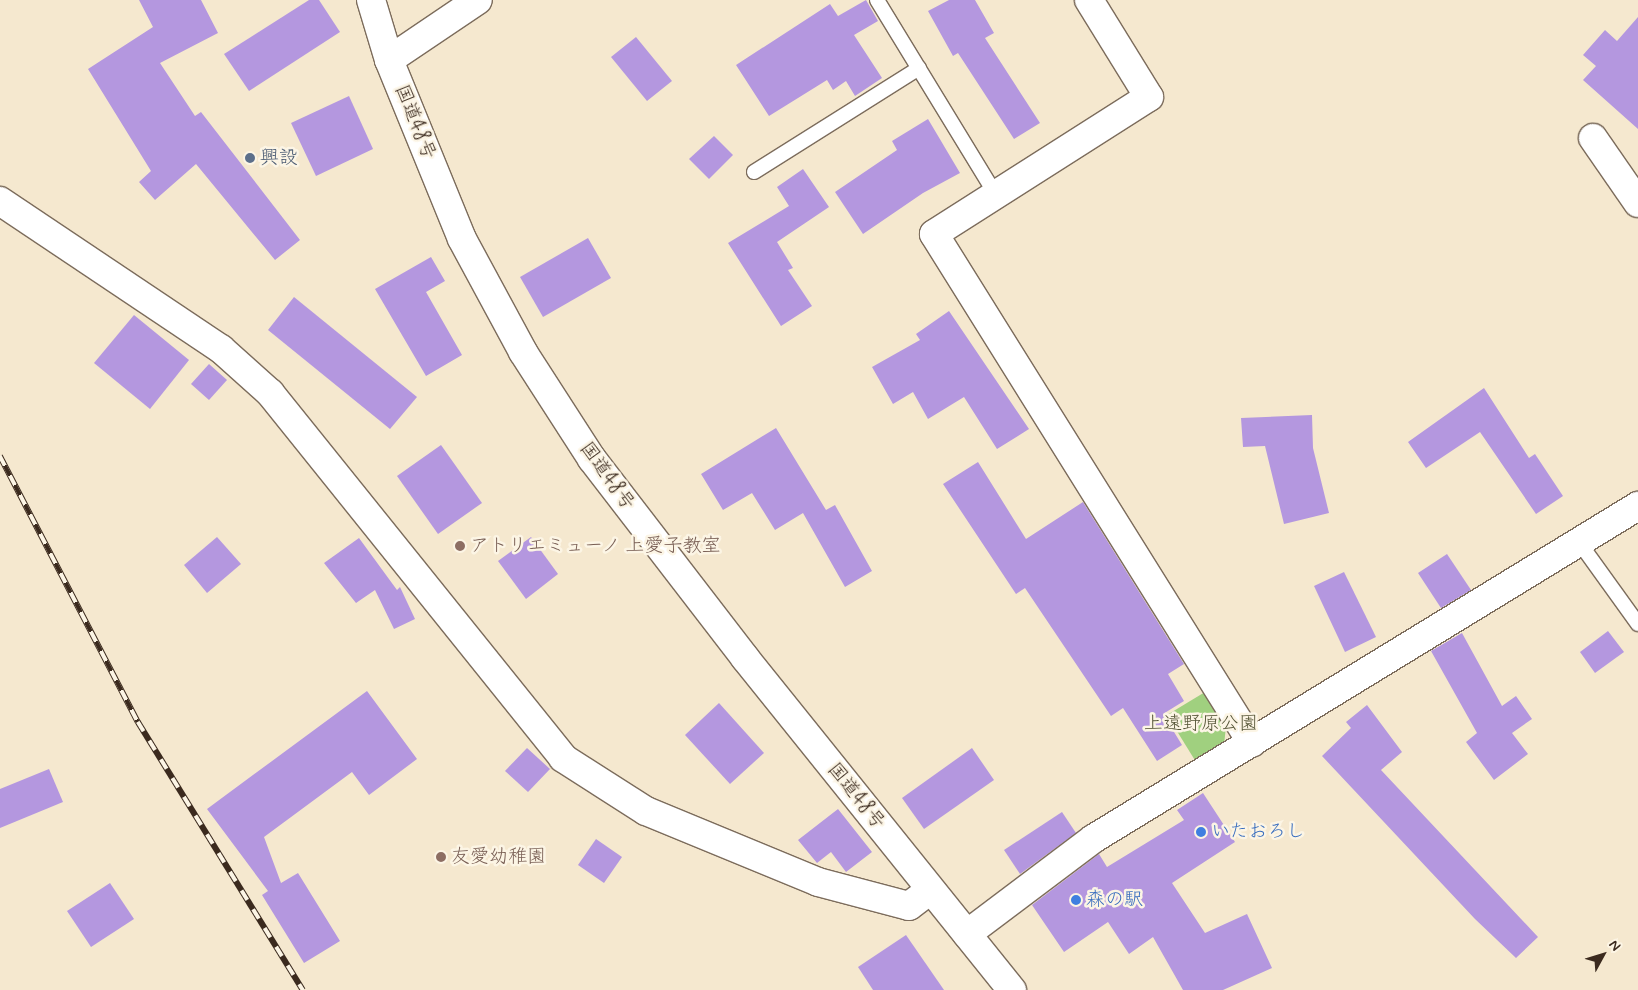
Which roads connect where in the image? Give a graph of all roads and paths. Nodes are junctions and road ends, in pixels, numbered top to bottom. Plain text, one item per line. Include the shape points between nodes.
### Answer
1 (371, 0) edge
2 (478, 0) edge
3 (877, 0) edge
4 (1089, 0) edge
5 (389, 60) junction
6 (919, 68) junction
7 (1594, 138) dead end
8 (754, 172) dead end
9 (996, 194) junction
10 (0, 201) edge
11 (1638, 203) edge
12 (1638, 506) edge
13 (1579, 542) junction
14 (1638, 624) edge
15 (1252, 743) junction
16 (930, 890) junction
17 (967, 934) junction
18 (1012, 990) edge

1 - 5 main road, 国道48号
2 - 5 main road
3 - 6 lane
4 - 9 main road via 1149,97
5 - 16 main road, 国道48号 via 462,239 523,352 576,434 745,658
6 - 8 lane
6 - 9 lane
7 - 11 main road
9 - 15 main road via 934,234
10 - 16 main road via 221,350 270,393 564,758 646,811 818,882 909,906
12 - 13 main road
13 - 14 lane
13 - 15 main road
15 - 17 main road via 1093,839
16 - 17 main road, 国道48号
17 - 18 main road, 国道48号

